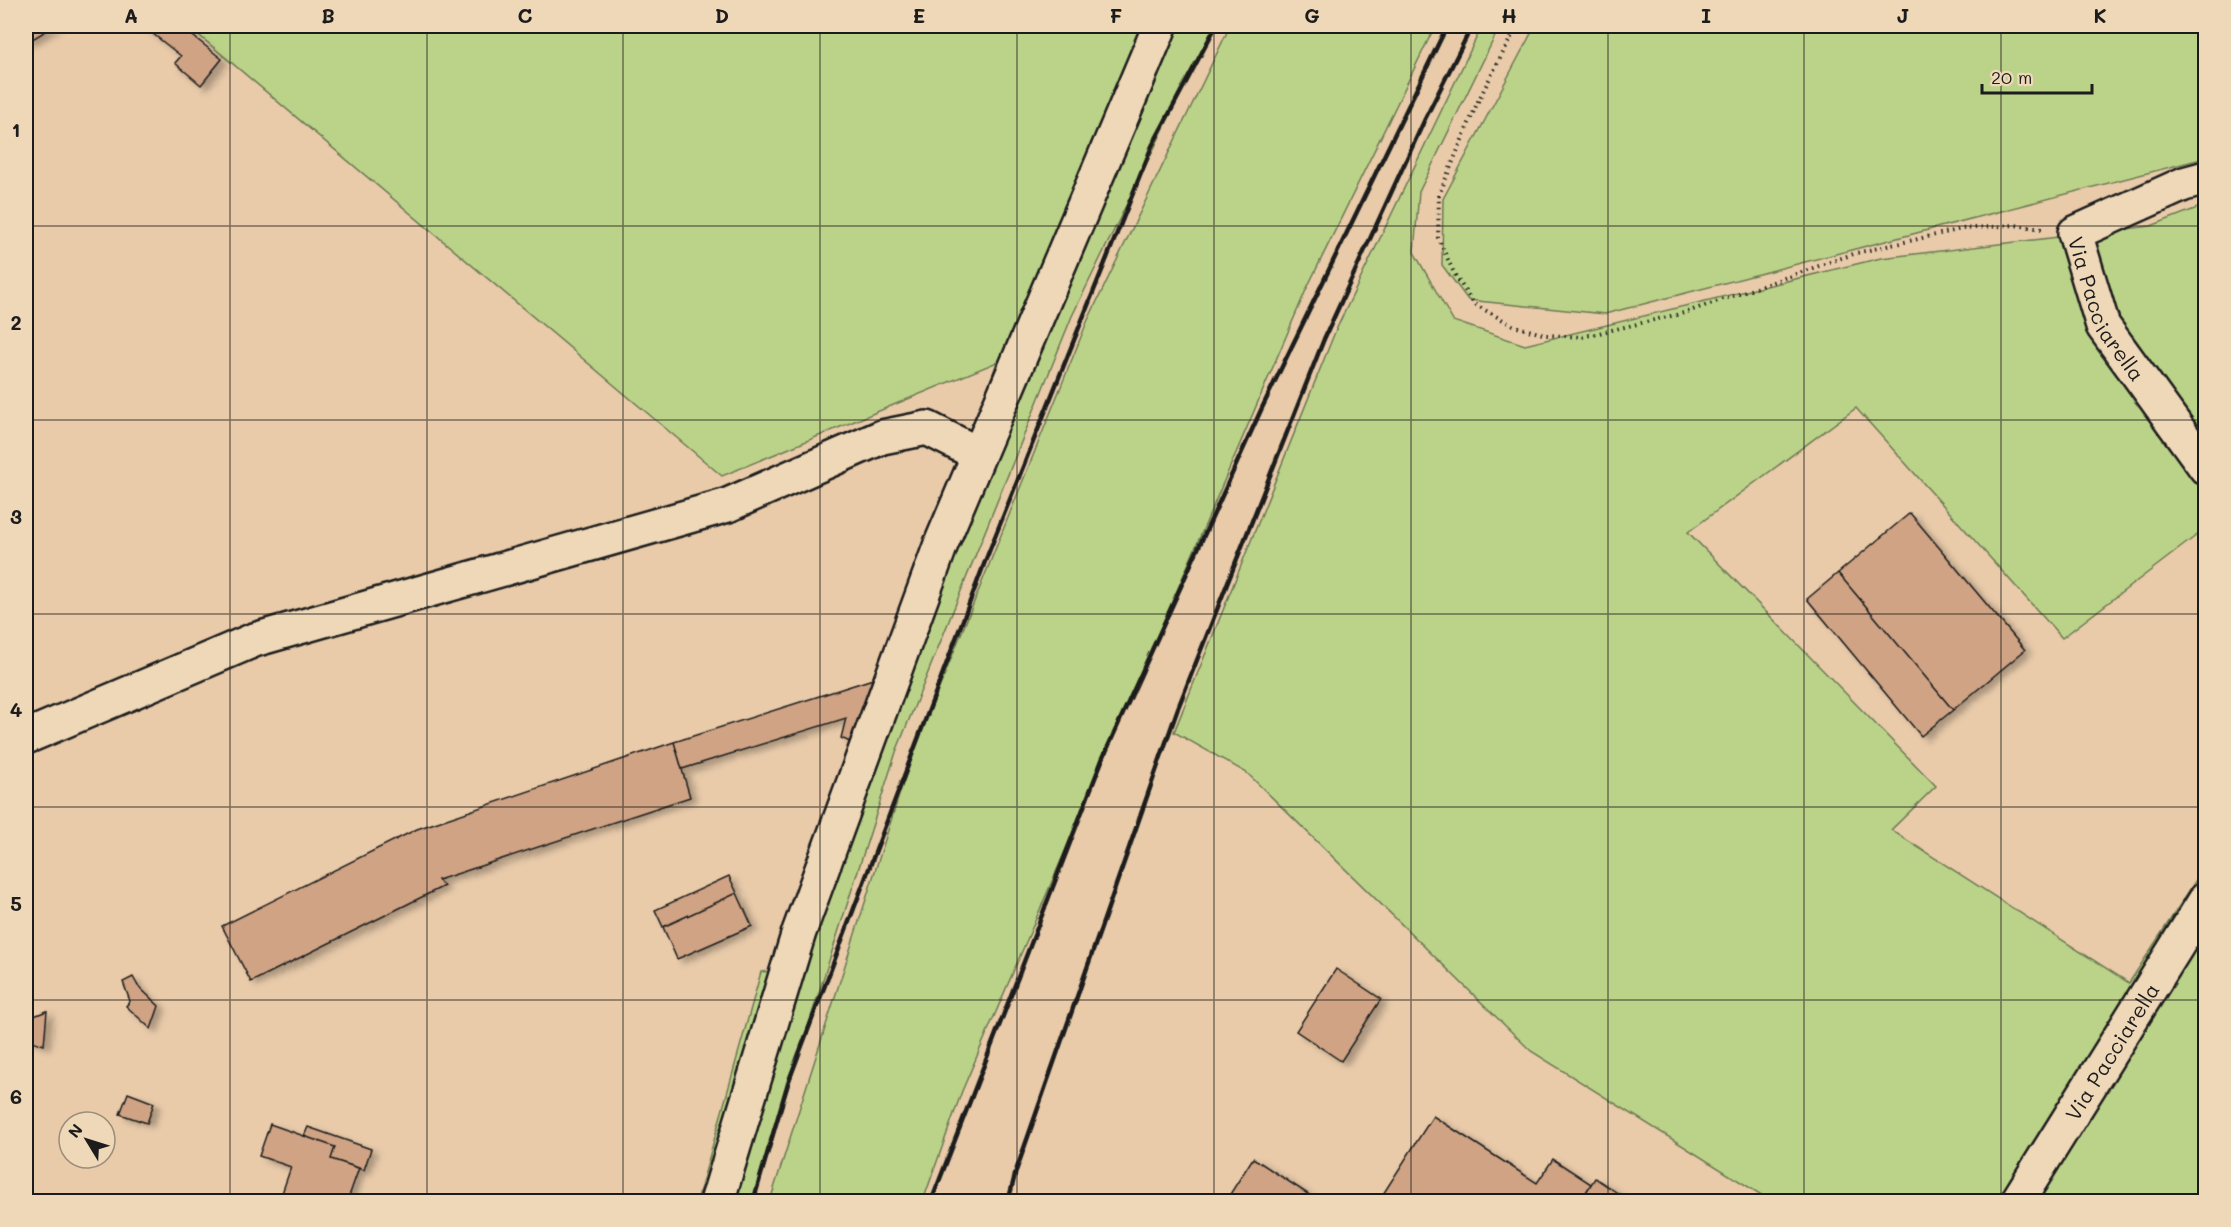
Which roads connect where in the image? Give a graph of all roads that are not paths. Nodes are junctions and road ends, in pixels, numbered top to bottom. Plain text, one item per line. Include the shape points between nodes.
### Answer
1 (1160, 26) edge
2 (2205, 178) edge
3 (978, 454) junction
4 (2205, 468) edge
5 (26, 736) edge
6 (2205, 898) edge
7 (717, 1202) edge
8 (2017, 1202) edge

1 - 3 street
2 - 4 street, Via Pacciarella via 2075,233 2103,326
3 - 5 street via 927,428 882,437 728,505 254,640
3 - 7 street via 941,544 799,932
6 - 8 street, Via Pacciarella

